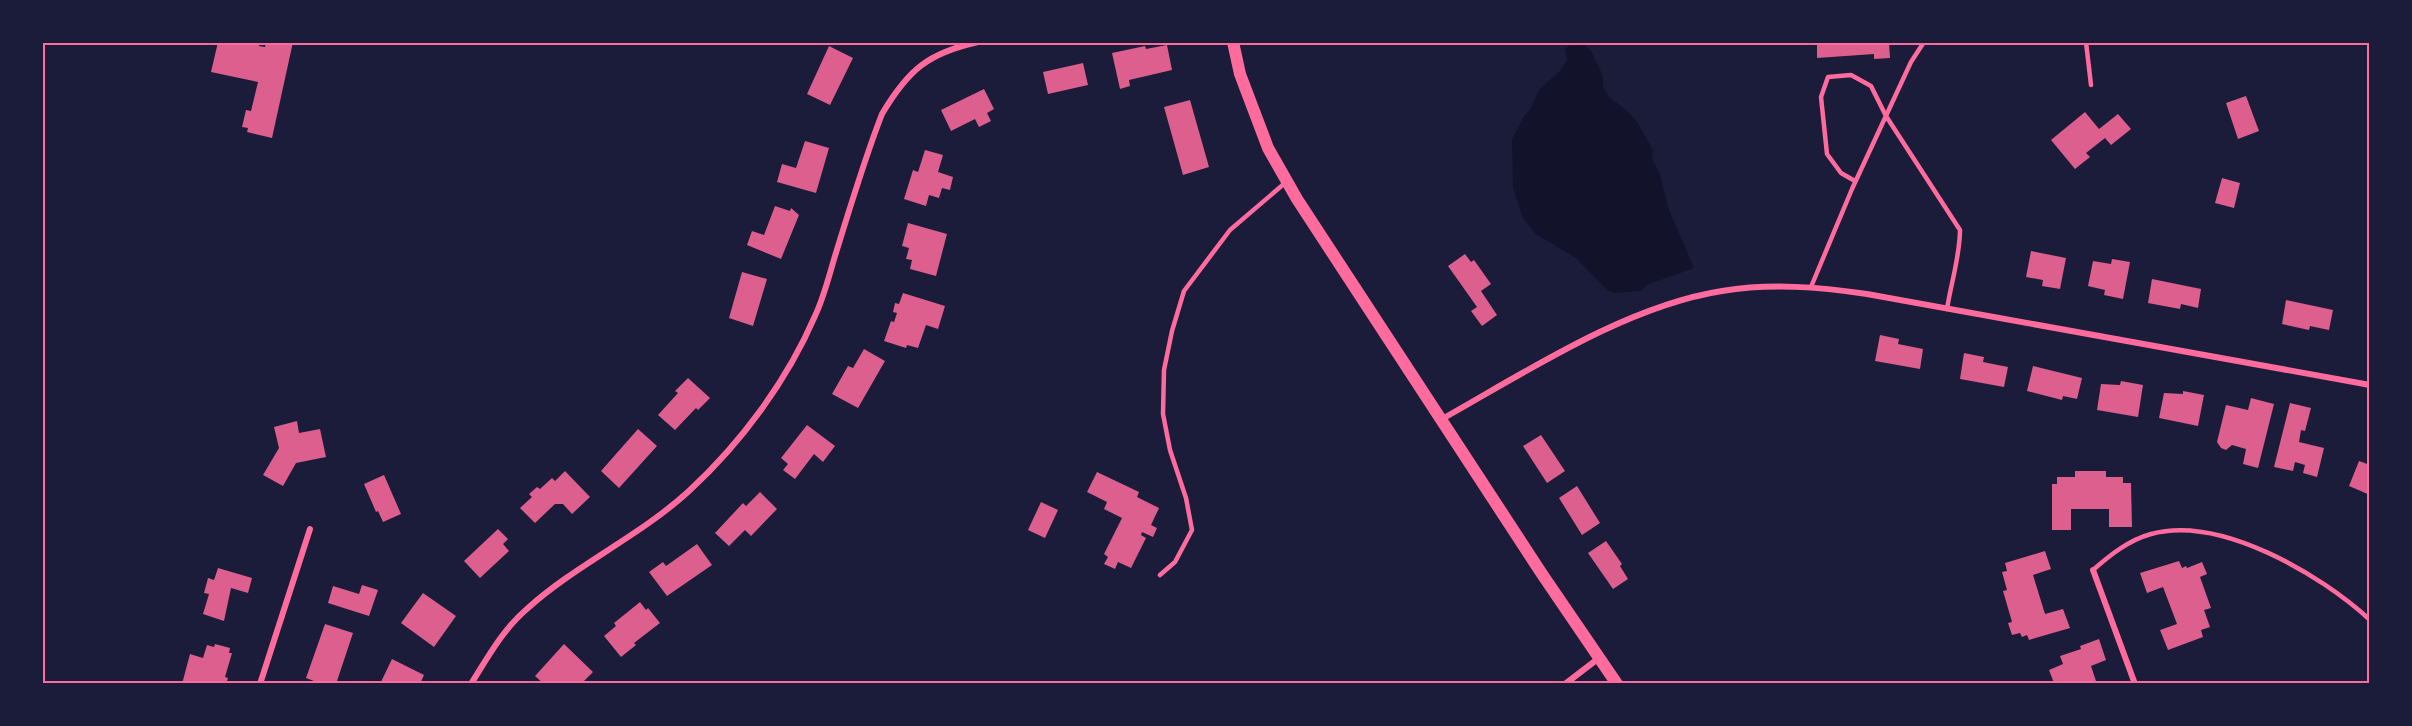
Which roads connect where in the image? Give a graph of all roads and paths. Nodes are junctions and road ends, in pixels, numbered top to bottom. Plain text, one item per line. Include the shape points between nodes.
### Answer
1 (978, 42) edge
2 (1233, 42) edge
3 (1924, 42) edge
4 (2086, 42) edge
5 (2091, 85) dead end
6 (1886, 116) junction
7 (1287, 181) junction
8 (1856, 181) junction
9 (1811, 287) junction
10 (1947, 309) junction
11 (2370, 385) edge
12 (1442, 419) junction
13 (310, 529) dead end
14 (2093, 570) joint
15 (1160, 575) dead end
16 (2370, 620) edge
17 (1599, 657) junction
18 (260, 684) edge
19 (471, 684) edge
20 (1565, 684) edge
21 (1617, 684) edge
22 (2135, 684) edge

1 - 19 street via 952,48 923,62 910,72 886,106 816,315 767,401 688,492 526,609 501,636
2 - 7 main road via 1240,74 1268,148
3 - 6 lane
4 - 5 lane
6 - 8 lane
6 - 8 lane via 1871,86 1851,75 1828,76 1821,97 1827,154 1841,173
6 - 10 lane via 1960,231 1960,252
7 - 12 main road
7 - 15 lane via 1230,230 1184,291 1164,370 1163,414 1192,530 1175,562
8 - 9 lane
9 - 10 street
9 - 12 street via 1730,290 1666,305 1599,333
10 - 11 street
12 - 17 main road
13 - 18 street
14 - 16 lane via 2124,546 2150,534 2180,530 2217,534 2288,564
14 - 22 street
17 - 20 street
17 - 21 main road

